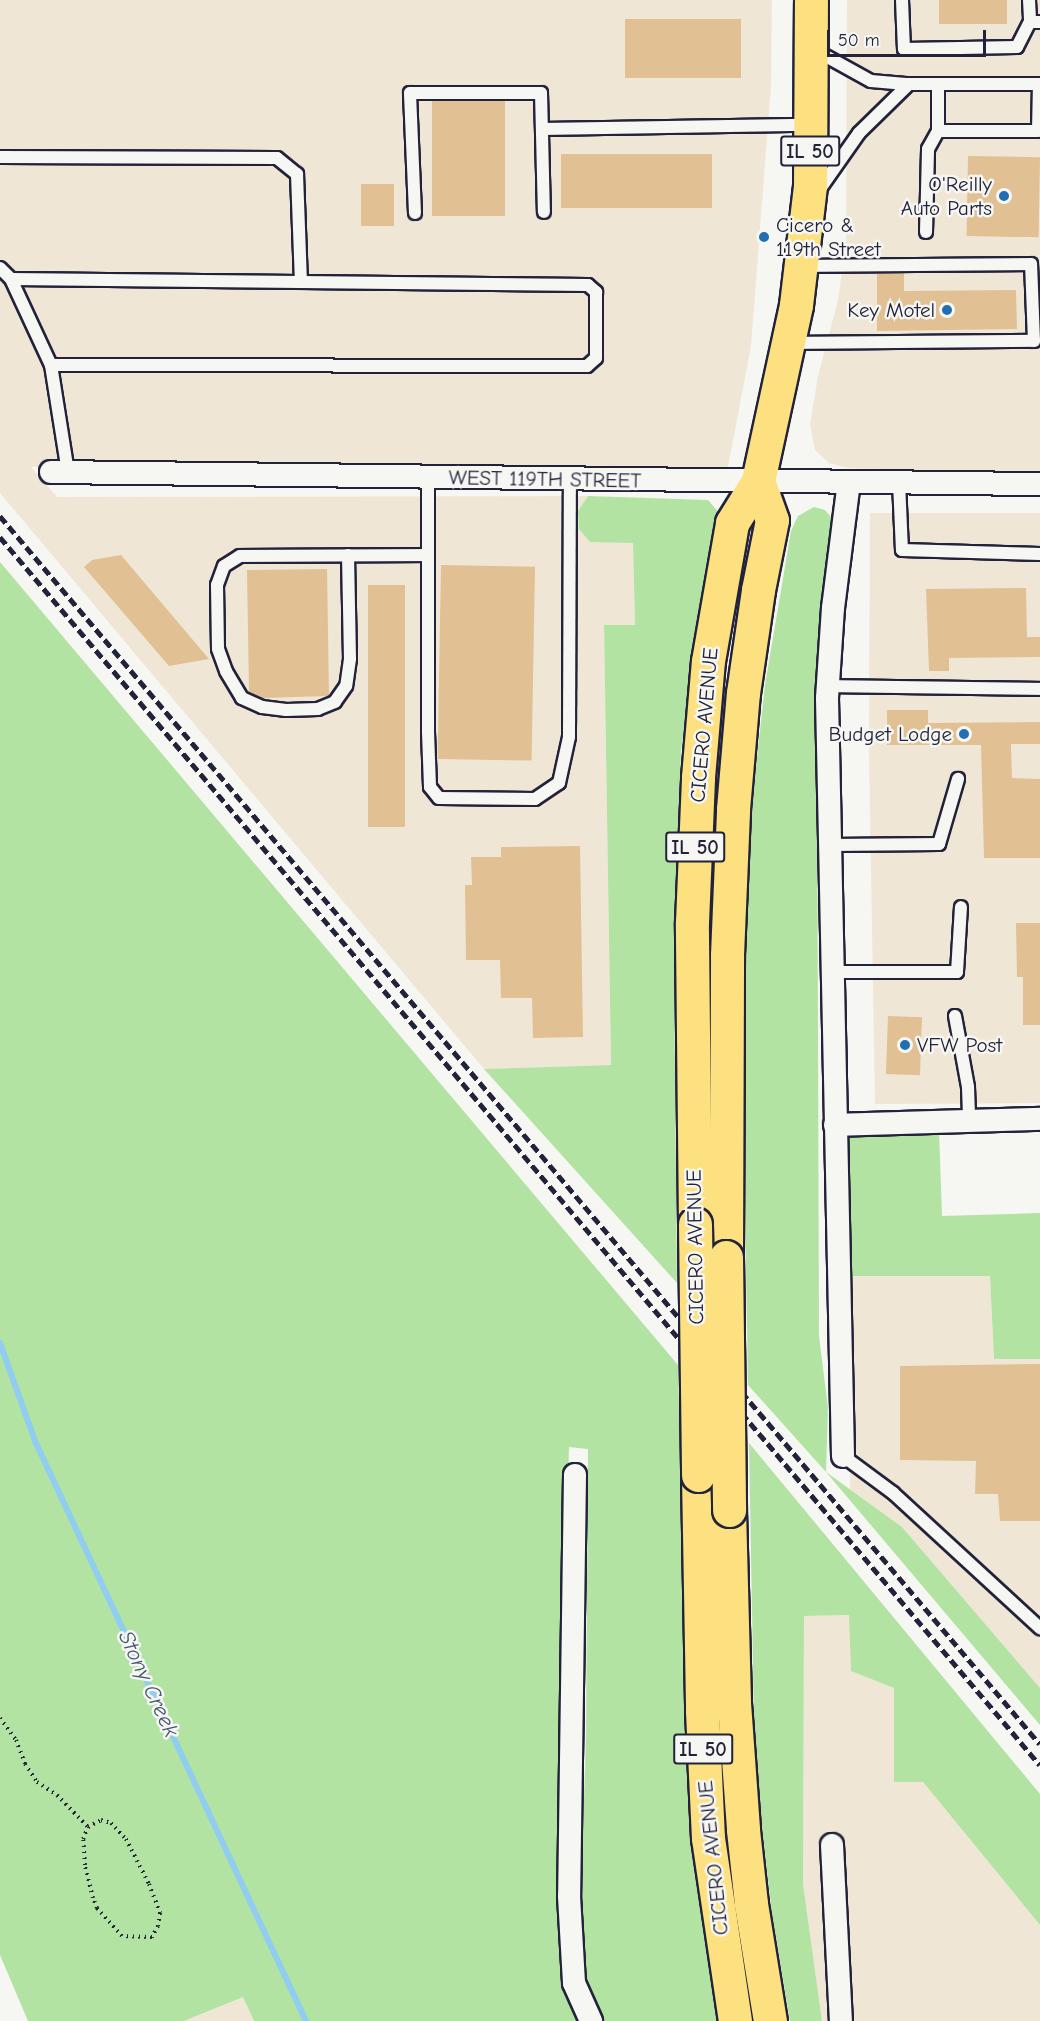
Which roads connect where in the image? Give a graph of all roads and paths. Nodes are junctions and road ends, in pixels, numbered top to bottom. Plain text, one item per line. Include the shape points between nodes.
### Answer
1 (811, 0) edge
2 (902, 0) edge
3 (1029, 0) edge
4 (1035, 22) edge
5 (812, 48) junction
6 (909, 84) junction
7 (938, 84) junction
8 (1039, 84) edge
9 (811, 125) junction
10 (542, 129) junction
11 (938, 131) junction
12 (0, 157) edge
13 (807, 207) junction
14 (544, 212) dead end
15 (415, 213) dead end
16 (926, 232) dead end
17 (801, 266) junction
18 (0, 268) edge
19 (11, 279) junction
20 (301, 282) junction
21 (788, 343) junction
22 (51, 365) junction
23 (60, 472) joint
24 (428, 477) junction
25 (570, 479) junction
26 (758, 481) junction
27 (849, 482) junction
28 (899, 482) junction
29 (1040, 484) edge
30 (1040, 554) edge
31 (348, 555) junction
32 (428, 555) junction
33 (828, 686) junction
34 (1040, 689) edge
35 (958, 779) dead end
36 (830, 845) junction
37 (961, 907) dead end
38 (832, 972) junction
39 (955, 1016) dead end
40 (1040, 1119) edge
41 (969, 1121) junction
42 (835, 1125) junction
43 (843, 1456) joint
44 (575, 1475) dead end
45 (1040, 1628) edge
46 (0, 1719) edge
47 (88, 1827) junction
48 (832, 1845) dead end
49 (591, 2021) edge
50 (735, 2021) edge
51 (770, 2021) edge
52 (841, 2021) edge

1 - 5 main road, CICERO AVENUE / IL 50
2 - 4 lane via 904,49 1017,47
3 - 4 lane
5 - 6 lane via 871,81
5 - 9 main road, CICERO AVENUE / IL 50
6 - 7 lane
6 - 13 lane via 859,133
7 - 8 lane
7 - 11 lane
8 - 11 lane via 1038,131
9 - 10 lane
9 - 13 main road, CICERO AVENUE / IL 50
10 - 14 lane
10 - 15 lane via 541,93 410,93
11 - 16 lane via 928,149
12 - 20 lane via 277,158 297,174
13 - 17 main road, CICERO AVENUE / IL 50
17 - 21 main road, CICERO AVENUE / IL 50
17 - 21 lane via 1031,264 1035,341
18 - 19 lane
19 - 20 lane
19 - 22 lane
20 - 22 lane via 588,285 596,292 596,358 587,366
21 - 26 main road, CICERO AVENUE / IL 50
22 - 23 lane
23 - 24 street, WEST 119TH STREET
24 - 25 street, WEST 119TH STREET
24 - 32 lane
25 - 26 street, WEST 119TH STREET
25 - 32 lane via 568,737 559,783 535,799 439,798 430,787
26 - 27 street, WEST 119TH STREET
26 - 50 main road, CICERO AVENUE / IL 50, bridge via 732,523 708,661 692,922 702,1711 708,1838
26 - 51 main road, CICERO AVENUE / IL 50, bridge via 772,520 743,693 733,809 727,955 726,1257 734,1703 751,1904
27 - 28 street, WEST 119TH STREET
27 - 33 street via 833,608
28 - 29 street, WEST 119TH STREET
28 - 30 lane via 902,550
31 - 31 lane via 240,556 224,566 217,585 218,649 242,698 262,707 286,710 318,709 335,702 346,686 350,659
31 - 32 lane
33 - 34 lane
33 - 36 street
35 - 36 lane via 939,844
36 - 38 street
37 - 38 lane via 957,972
38 - 42 street
39 - 41 lane via 968,1087
40 - 41 street
41 - 42 street
42 - 43 street
43 - 45 lane via 893,1493
44 - 49 street via 569,1896 574,1983
46 - 47 path via 16,1740 37,1782 57,1795
47 - 47 path via 82,1839 85,1865 98,1908 122,1936 152,1936 160,1913 126,1839 111,1823 101,1820
48 - 52 street

